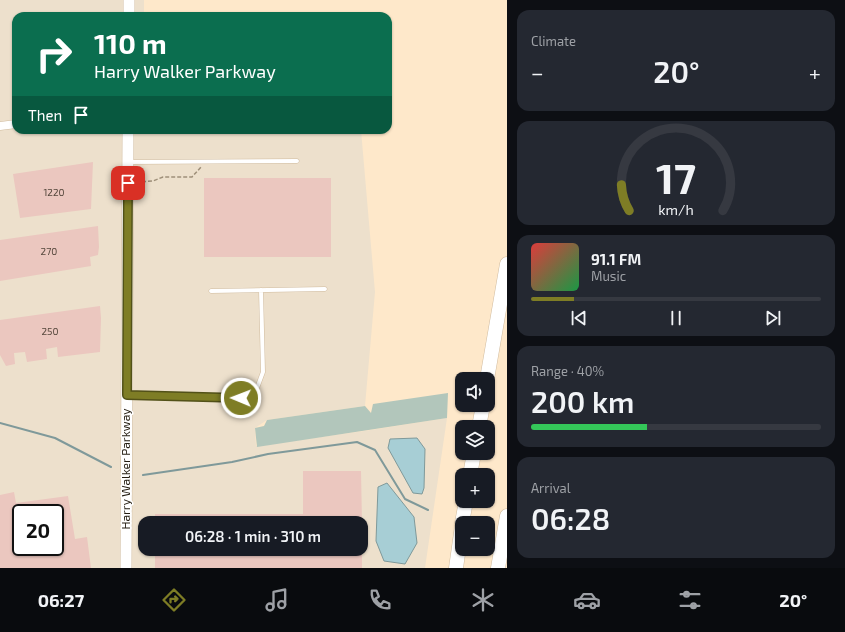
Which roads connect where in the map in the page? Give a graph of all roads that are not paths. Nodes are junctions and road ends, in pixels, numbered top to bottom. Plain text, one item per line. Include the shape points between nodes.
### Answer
1 (129, 0) edge
2 (129, 12) edge
3 (12, 124) edge
4 (0, 126) edge
5 (128, 134) edge
6 (128, 162) junction
7 (297, 162) dead end
8 (507, 264) edge
9 (325, 289) dead end
10 (210, 290) dead end
11 (261, 290) junction
12 (488, 372) edge
13 (127, 395) junction
14 (507, 516) edge
15 (502, 544) junction
16 (458, 556) edge
17 (126, 568) edge
18 (456, 568) edge
19 (498, 568) edge
20 (504, 568) edge

1 - 2 street
3 - 4 street
5 - 6 street, Harry Walker Parkway
6 - 7 lane
6 - 13 street, Harry Walker Parkway
8 - 12 highway
9 - 11 lane
10 - 11 lane
11 - 13 lane via 263,372 258,388 241,398
13 - 17 street, Harry Walker Parkway
14 - 15 highway
15 - 19 highway
15 - 20 highway
16 - 18 highway

